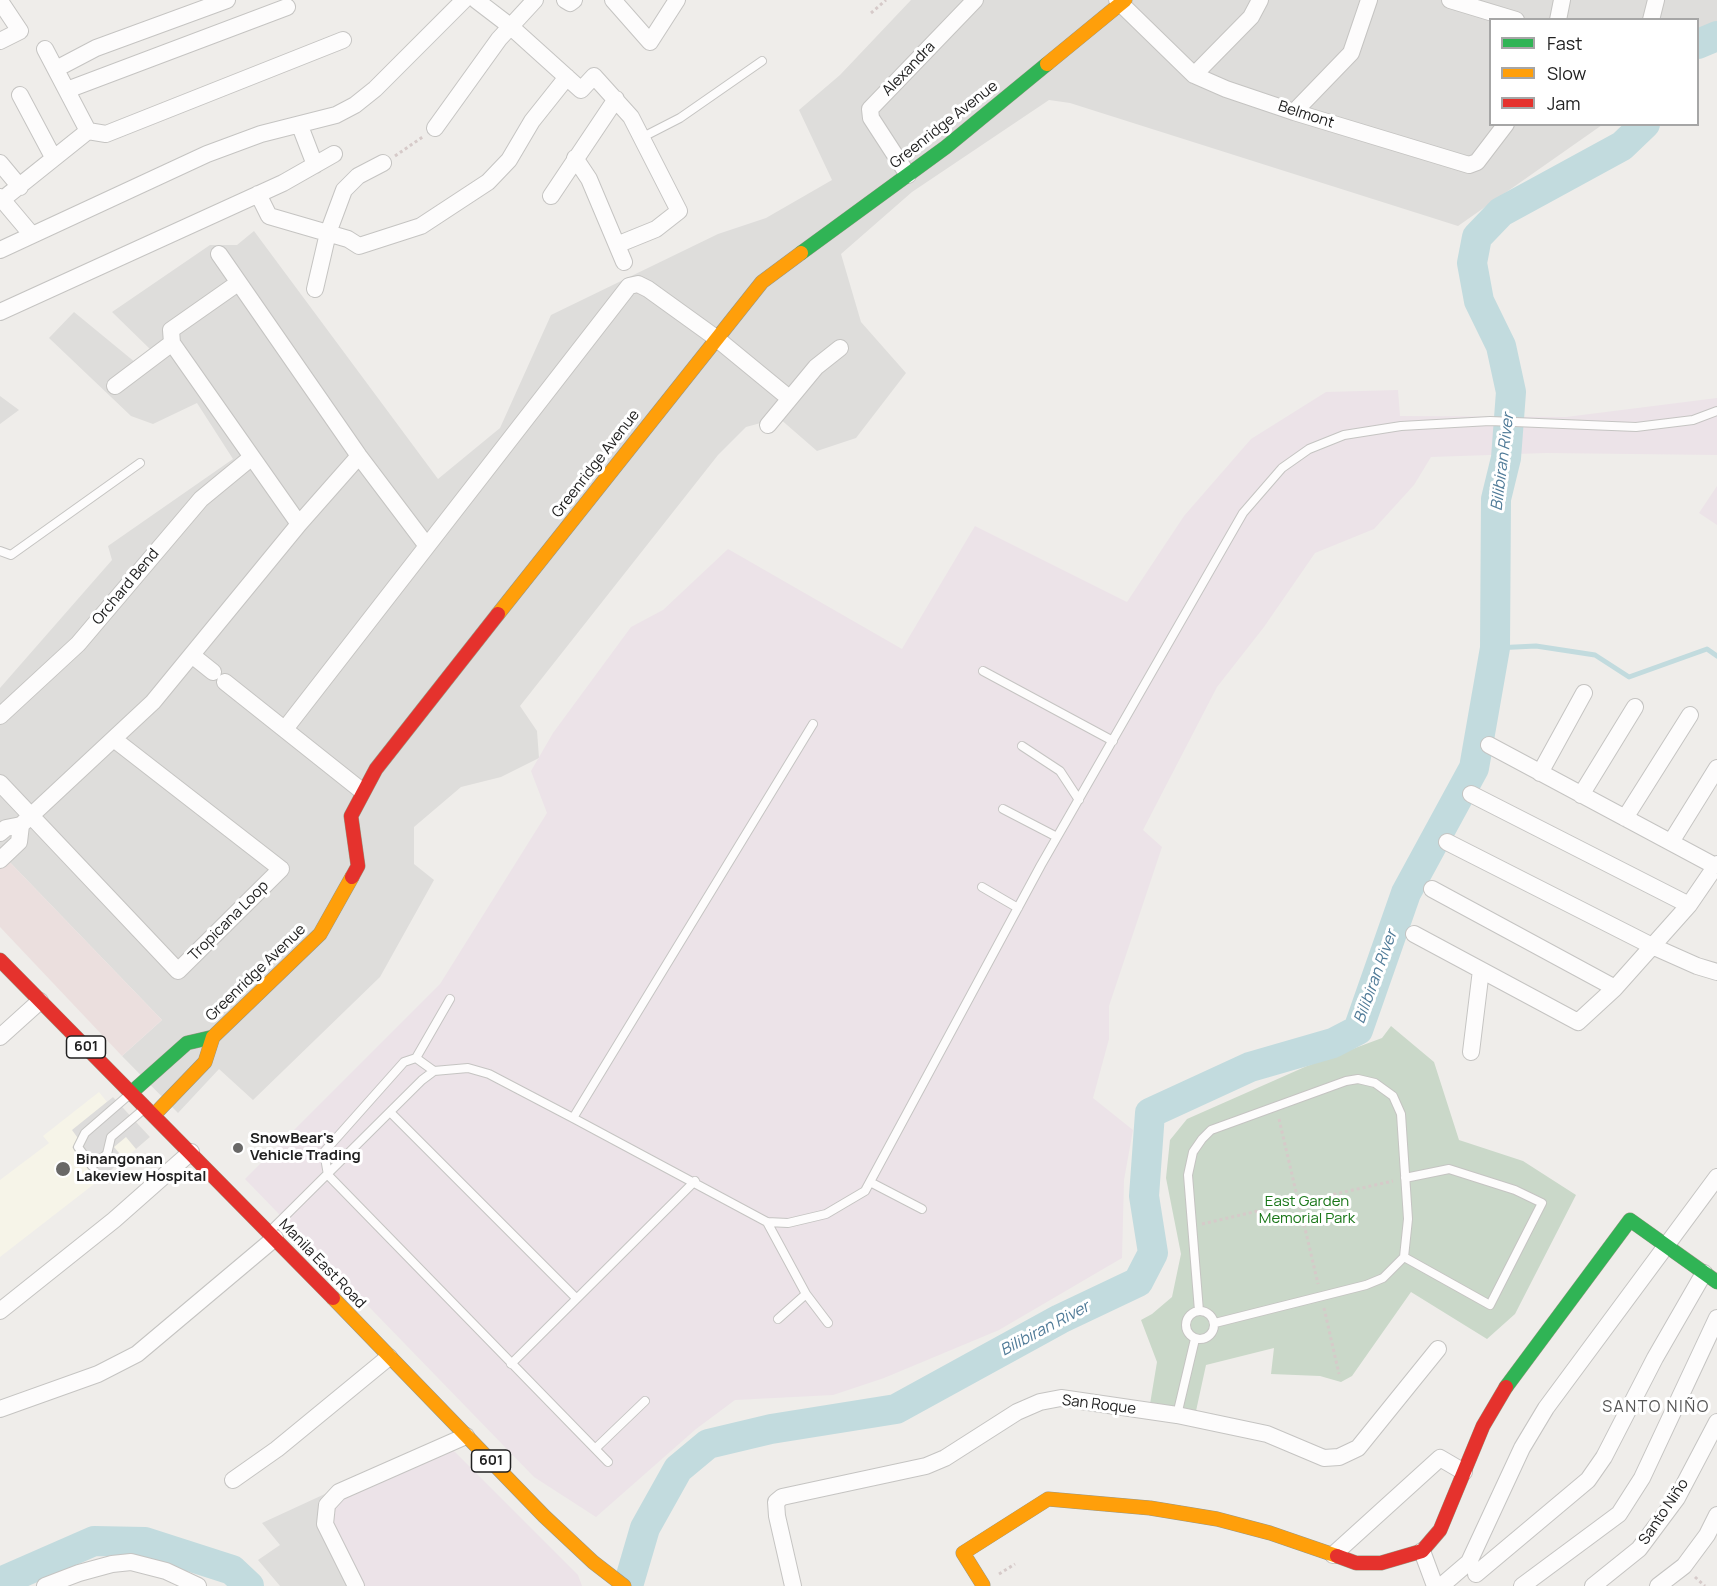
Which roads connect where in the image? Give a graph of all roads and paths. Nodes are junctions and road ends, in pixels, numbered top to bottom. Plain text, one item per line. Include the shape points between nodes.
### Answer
1 (227, 0) edge
2 (535, 0) edge
3 (565, 0) edge
4 (574, 0) edge
5 (613, 0) edge
6 (677, 0) edge
7 (886, 0) edge
8 (975, 0) edge
9 (1260, 0) edge
10 (1369, 0) edge
11 (1562, 0) edge
12 (1656, 0) edge
13 (0, 1) edge
14 (465, 1) edge
15 (1121, 1) edge
16 (1456, 1) edge
17 (287, 7) dead end
18 (871, 13) dead end
19 (1510, 18) edge
20 (1558, 18) edge
21 (1652, 18) edge
22 (510, 26) junction
23 (343, 40) dead end
24 (0, 41) edge
25 (45, 49) dead end
26 (762, 61) dead end
27 (56, 69) junction
28 (1194, 75) junction
29 (567, 77) junction
30 (67, 90) junction
31 (20, 95) dead end
32 (616, 99) junction
33 (1294, 112) junction
34 (300, 126) junction
35 (1504, 126) edge
36 (435, 128) joint
37 (88, 131) junction
38 (641, 138) junction
39 (334, 154) dead end
40 (53, 157) junction
41 (575, 158) junction
42 (0, 163) edge
43 (383, 163) joint
44 (315, 165) junction
45 (908, 175) junction
46 (20, 187) junction
47 (258, 195) junction
48 (551, 196) dead end
49 (2, 198) edge
50 (328, 233) junction
51 (32, 235) junction
52 (619, 244) junction
53 (0, 250) edge
54 (219, 254) dead end
55 (624, 262) dead end
56 (238, 283) junction
57 (315, 289) dead end
58 (0, 312) edge
59 (716, 338) junction
60 (172, 343) junction
61 (840, 348) dead end
62 (115, 386) dead end
63 (789, 398) junction
64 (1717, 411) edge
65 (768, 426) dead end
66 (359, 456) junction
67 (252, 458) junction
68 (141, 463) dead end
69 (299, 524) junction
70 (427, 546) junction
71 (0, 551) edge
72 (193, 656) junction
73 (983, 671) dead end
74 (1584, 693) dead end
75 (1635, 707) dead end
76 (1690, 715) dead end
77 (0, 716) edge
78 (813, 724) dead end
79 (285, 729) junction
80 (115, 740) junction
81 (1113, 741) junction
82 (1489, 745) dead end
83 (1022, 746) dead end
84 (1717, 768) edge
85 (1540, 773) junction
86 (0, 783) edge
87 (362, 791) junction
88 (1471, 794) dead end
89 (1581, 795) junction
90 (1078, 800) junction
91 (1003, 809) dead end
92 (1625, 818) junction
93 (26, 820) junction
94 (0, 833) edge
95 (1057, 837) junction
96 (1448, 842) dead end
97 (1671, 842) junction
98 (0, 860) edge
99 (1716, 865) edge
100 (982, 887) dead end
101 (1432, 889) dead end
102 (1689, 905) junction
103 (1018, 908) junction
104 (1414, 934) dead end
105 (1652, 946) junction
106 (0, 960) edge
107 (1481, 970) junction
108 (1717, 972) edge
109 (1615, 988) junction
110 (450, 999) dead end
111 (40, 1001) junction
112 (0, 1037) edge
113 (213, 1037) junction
114 (1472, 1052) dead end
115 (416, 1058) junction
116 (434, 1071) junction
117 (132, 1092) junction
118 (1275, 1106) junction
119 (150, 1111) junction
120 (391, 1113) junction
121 (573, 1118) junction
122 (191, 1152) junction
123 (328, 1175) junction
124 (1717, 1177) edge
125 (1405, 1178) junction
126 (694, 1181) junction
127 (870, 1182) junction
128 (1297, 1196) junction
129 (1304, 1201) junction
130 (1292, 1203) junction
131 (922, 1209) dead end
132 (767, 1222) junction
133 (1192, 1226) junction
134 (272, 1235) junction
135 (1665, 1246) junction
136 (1404, 1257) junction
137 (1711, 1277) edge
138 (806, 1294) junction
139 (575, 1297) junction
140 (0, 1311) edge
141 (1198, 1311) junction
142 (1717, 1318) edge
143 (778, 1320) dead end
144 (828, 1323) dead end
145 (1215, 1323) junction
146 (1195, 1339) junction
147 (1438, 1349) dead end
148 (389, 1357) junction
149 (512, 1364) junction
150 (645, 1401) dead end
151 (0, 1409) edge
152 (1177, 1415) junction
153 (1717, 1422) edge
154 (466, 1436) junction
155 (596, 1448) junction
156 (608, 1462) dead end
157 (1464, 1472) junction
158 (233, 1480) dead end
159 (1717, 1515) edge
160 (1422, 1551) junction
161 (1333, 1555) junction
162 (1476, 1574) edge
163 (45, 1586) edge
164 (198, 1586) edge
165 (356, 1586) edge
166 (624, 1586) edge
167 (793, 1586) edge
168 (982, 1586) edge
169 (1435, 1586) edge
170 (1441, 1586) edge
171 (1522, 1586) edge
172 (1593, 1586) edge
173 (1658, 1586) edge

1 - 27 street via 96,48
2 - 22 street
3 - 4 street
5 - 6 street via 650,42
7 - 18 path
8 - 45 street, Alexandra via 870,109 871,118
9 - 28 street via 1251,17
10 - 33 street via 1351,53
11 - 20 street
12 - 21 street
13 - 24 street via 20,31
14 - 22 street
14 - 34 street via 355,105
15 - 28 street, Belmont
15 - 45 street, Greenridge Avenue
16 - 19 street
17 - 30 street
22 - 29 street
22 - 36 street
23 - 37 street via 106,134
25 - 27 street
26 - 38 lane via 680,118
27 - 30 street
28 - 33 street, Belmont
29 - 32 street via 581,90 594,76
29 - 50 street via 532,121 509,160 488,182 452,206 421,226 373,243 359,246
30 - 37 street
31 - 40 street
32 - 38 street
32 - 41 street
33 - 35 street, Belmont via 1469,165 1477,162
34 - 44 street
34 - 51 street via 261,134 207,154
36 - 43 path
37 - 40 street
38 - 52 street via 679,211 656,229
39 - 44 street
40 - 46 street
41 - 48 street
41 - 52 street
42 - 46 street
43 - 50 street via 358,176 344,190
44 - 47 street
45 - 59 street, Greenridge Avenue via 762,282
46 - 49 street
47 - 50 street via 269,216
47 - 58 street
49 - 51 street
50 - 57 street
51 - 53 street
52 - 55 street
54 - 56 street
56 - 60 street via 171,330
56 - 66 street
59 - 63 street
59 - 70 street via 648,289 638,284 629,286
59 - 87 street, Greenridge Avenue
60 - 62 street
60 - 67 street
61 - 63 street via 816,367
63 - 65 street
64 - 81 lane via 1693,420 1636,428 1490,421 1401,426 1344,435 1309,449 1282,468 1244,513
66 - 69 street
66 - 70 street
67 - 69 street
67 - 77 street, Orchard Bend via 201,499 78,644
68 - 71 lane via 11,555
69 - 72 street
70 - 79 street
72 - 79 street
72 - 80 street
73 - 81 lane
74 - 85 street
75 - 89 street
76 - 92 street
78 - 121 lane
79 - 87 street
80 - 93 street
80 - 93 street, Tropicana Loop via 281,868 178,971
81 - 90 lane
82 - 85 street
83 - 90 lane via 1060,771
84 - 97 street
85 - 89 street
86 - 93 street
87 - 113 street, Greenridge Avenue via 351,816 358,866 348,888 320,934
88 - 102 street
89 - 92 street
90 - 95 lane
91 - 95 lane
92 - 97 street
93 - 94 street
93 - 98 street via 19,842
95 - 103 lane
96 - 105 street
97 - 99 street
99 - 102 street
100 - 103 lane
101 - 109 street
102 - 105 street
103 - 127 lane
104 - 107 street
105 - 108 street
105 - 109 street
106 - 111 street, Manila East Road / 601
107 - 109 street via 1578,1022
107 - 114 street
110 - 115 lane
111 - 112 street
111 - 117 street, Manila East Road / 601
113 - 117 street, Greenridge Avenue via 187,1043
113 - 119 street, Greenridge Avenue via 205,1062
115 - 116 lane
115 - 123 lane via 404,1062 324,1152
116 - 120 lane
116 - 121 lane via 468,1068 489,1074
117 - 119 street, Manila East Road / 601
117 - 119 lane via 85,1133 78,1147 93,1166 108,1154 111,1137
118 - 125 lane via 1346,1081 1375,1083 1393,1096 1401,1114
118 - 128 path
118 - 133 lane via 1211,1130 1193,1152 1188,1175
119 - 122 street, Manila East Road / 601
120 - 123 lane
120 - 139 lane
121 - 126 lane
122 - 134 street, Manila East Road / 601
122 - 140 street
123 - 134 lane
123 - 149 lane
124 - 135 street
125 - 129 path
125 - 136 lane via 1408,1219
125 - 136 lane via 1449,1169 1542,1203 1490,1305
126 - 132 lane
126 - 139 lane
127 - 131 lane
127 - 132 lane via 865,1191 826,1214 788,1223
128 - 129 path
128 - 130 path
129 - 130 path via 1300,1207
130 - 133 path
132 - 138 lane
133 - 141 lane
134 - 148 street, Manila East Road / 601
134 - 151 street via 137,1354 98,1374
135 - 137 street
135 - 157 street via 1630,1220 1511,1379
135 - 162 street via 1546,1408 1522,1448
136 - 145 lane via 1383,1278 1366,1285
137 - 162 street via 1655,1358 1588,1480
138 - 143 lane
138 - 144 lane
139 - 149 lane
141 - 145 lane via 1212,1316
141 - 146 lane via 1186,1324
142 - 171 street via 1641,1478 1619,1514
145 - 146 lane via 1213,1333 1205,1339
146 - 152 lane
147 - 152 street, San Roque via 1358,1448 1339,1457 1323,1458 1267,1434
148 - 154 street, Manila East Road / 601
148 - 158 street
149 - 155 lane
150 - 155 lane
152 - 167 street, San Roque via 1061,1398 1040,1402 926,1466 782,1497 776,1502 777,1516
153 - 172 street, Santo Niño via 1677,1498 1639,1549
154 - 165 street via 339,1492 327,1505 325,1524
154 - 166 street, Manila East Road / 601 via 593,1562
155 - 156 lane
157 - 160 street via 1440,1530
157 - 161 street via 1440,1458
159 - 173 street via 1684,1566
160 - 161 street via 1381,1563 1356,1563
160 - 169 street
161 - 168 street via 1217,1520 1150,1508 1048,1499 963,1553
162 - 170 street
163 - 164 street via 79,1573 131,1562 166,1571

